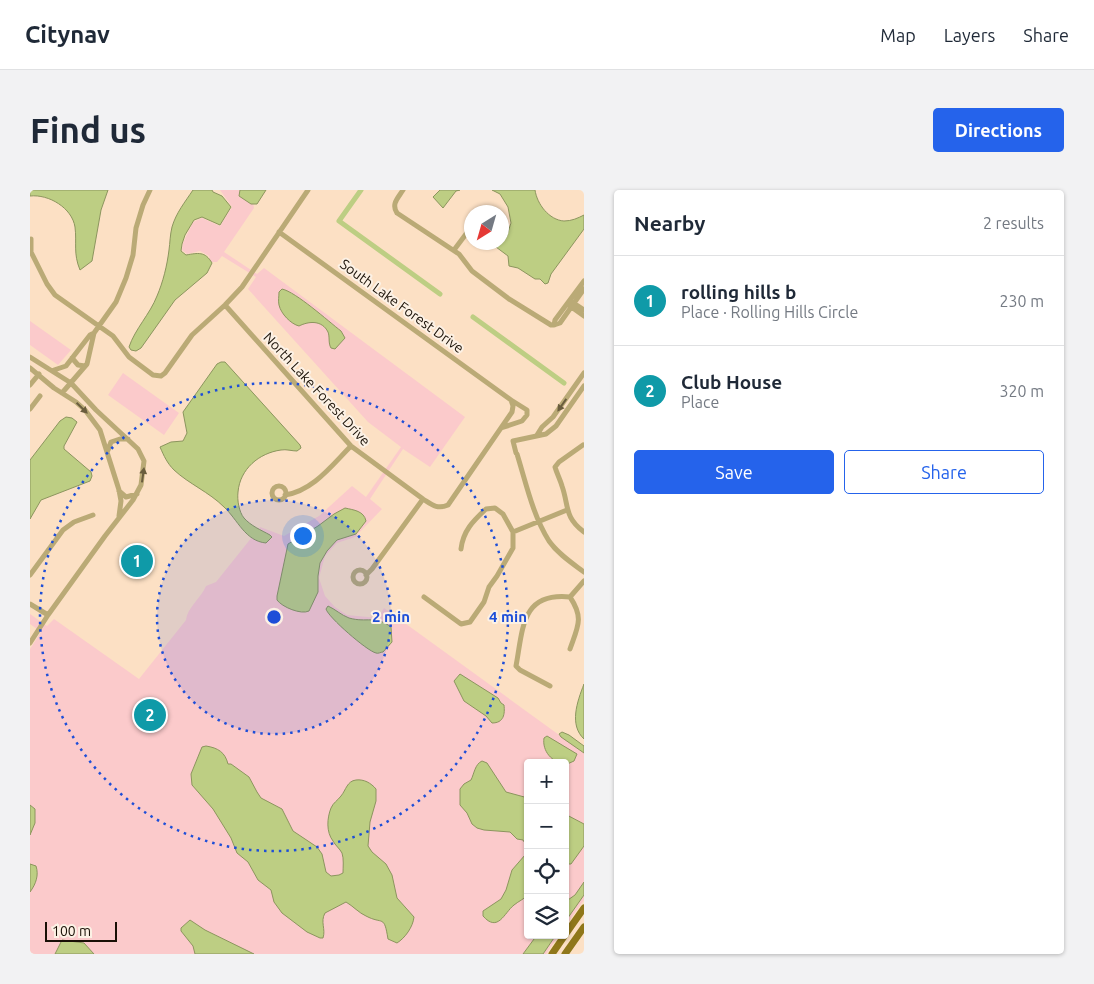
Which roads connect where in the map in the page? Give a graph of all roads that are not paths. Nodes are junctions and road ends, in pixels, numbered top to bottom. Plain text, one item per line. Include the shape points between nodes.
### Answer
1 (150, 190) edge
2 (308, 190) edge
3 (403, 190) edge
4 (279, 232) junction
5 (464, 237) edge
6 (31, 239) edge
7 (454, 250) junction
8 (584, 282) edge
9 (584, 290) edge
10 (571, 304) junction
11 (225, 305) junction
12 (584, 310) edge
13 (584, 316) edge
14 (99, 327) junction
15 (94, 333) junction
16 (30, 357) edge
17 (72, 358) junction
18 (85, 366) junction
19 (30, 368) edge
20 (53, 370) junction
21 (584, 373) edge
22 (39, 374) junction
23 (71, 382) junction
24 (30, 385) edge
25 (584, 386) edge
26 (62, 393) junction
27 (40, 396) dead end
28 (511, 400) junction
29 (30, 409) edge
30 (512, 412) junction
31 (519, 422) junction
32 (501, 428) junction
33 (537, 435) junction
34 (129, 439) junction
35 (584, 444) edge
36 (351, 446) junction
37 (108, 452) junction
38 (119, 490) junction
39 (137, 494) junction
40 (285, 495) dead end
41 (422, 499) junction
42 (567, 510) junction
43 (93, 515) dead end
44 (119, 516) junction
45 (539, 520) junction
46 (513, 532) junction
47 (584, 532) edge
48 (461, 549) dead end
49 (584, 572) edge
50 (30, 575) edge
51 (366, 575) dead end
52 (584, 581) edge
53 (570, 597) junction
54 (424, 598) dead end
55 (30, 604) edge
56 (48, 615) junction
57 (30, 643) edge
58 (570, 649) dead end
59 (550, 686) dead end
60 (584, 908) edge
61 (584, 927) edge
62 (569, 929) edge
63 (562, 939) edge
64 (552, 954) edge
65 (565, 954) edge

1 - 14 street via 136,228 126,278 116,302
2 - 4 street
3 - 7 street via 394,204 396,213
4 - 11 street via 242,287
4 - 28 street, South Lake Forest Drive
5 - 7 street
6 - 14 street via 31,252 55,295
7 - 10 street via 472,271 551,325 560,324
8 - 10 street
9 - 10 street
10 - 12 street
10 - 13 street
11 - 14 street via 192,335 161,376 154,375 129,357 112,336
11 - 36 street, North Lake Forest Drive
14 - 15 street
15 - 17 street
15 - 18 street via 90,359
16 - 20 street
17 - 18 street
17 - 20 street via 66,366
18 - 23 street
19 - 22 street
20 - 23 street
21 -> 33 street
22 - 24 street
22 - 26 street
23 - 26 street
23 - 34 street
25 - 33 street via 556,426 546,434
26 -> 37 street via 92,418
27 - 29 street
28 - 30 street
28 - 31 street, South Lake Forest Drive via 526,410 526,417
30 - 31 street
30 - 32 street, North Lake Forest Drive
31 - 32 street
32 - 41 street, North Lake Forest Drive via 448,505 435,507
33 - 45 street via 512,441
34 - 37 street via 111,442
39 -> 34 street via 144,461
35 - 42 street via 555,467
36 - 40 street via 314,483 294,494
36 - 41 street, North Lake Forest Drive
37 - 38 street
38 - 39 street via 126,497
38 - 44 street
39 - 44 street
41 - 51 street
42 - 45 street
42 - 47 street
43 - 50 street via 63,530
44 - 56 street
45 - 46 street
45 - 49 street via 555,548
46 - 48 street via 503,514 495,508 486,509 466,530
46 - 54 street via 513,548 470,622 461,624
52 - 53 street
53 - 58 street via 577,606 580,619
53 - 59 street via 558,596 537,602 524,623 516,666
55 - 56 street
56 - 57 street
60 - 62 main road
61 - 65 main road
63 - 64 main road

